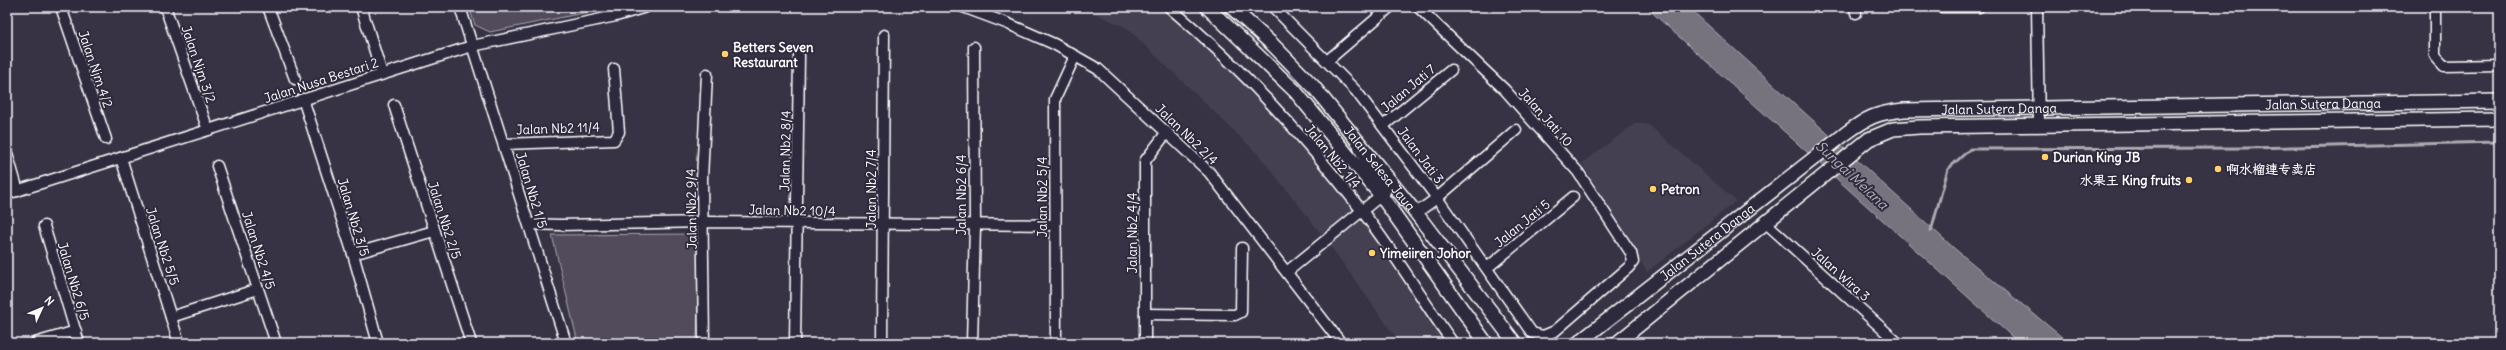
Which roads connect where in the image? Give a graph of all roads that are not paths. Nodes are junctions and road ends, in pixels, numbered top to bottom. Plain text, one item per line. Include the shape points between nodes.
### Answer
1 (61, 7) edge
2 (165, 7) edge
3 (268, 7) edge
4 (361, 7) edge
5 (460, 7) edge
6 (646, 7) edge
7 (962, 7) edge
8 (1169, 7) edge
9 (1207, 7) edge
10 (1231, 7) edge
11 (1273, 7) edge
12 (1390, 7) edge
13 (1418, 7) edge
14 (1941, 7) edge
15 (1980, 7) edge
16 (2037, 7) edge
17 (2435, 7) edge
18 (884, 35) dead end
19 (472, 46) junction
20 (974, 47) dead end
21 (799, 56) dead end
22 (1075, 56) junction
23 (1327, 61) junction
24 (2499, 65) edge
25 (614, 69) dead end
26 (1451, 70) dead end
27 (382, 74) junction
28 (707, 74) dead end
29 (295, 79) dead end
30 (303, 100) junction
31 (2499, 101) edge
32 (394, 105) dead end
33 (2038, 108) junction
34 (2499, 119) edge
35 (1383, 126) junction
36 (2039, 126) junction
37 (208, 130) junction
38 (1516, 130) dead end
39 (1167, 132) junction
40 (1354, 137) junction
41 (106, 139) dead end
42 (504, 144) junction
43 (7, 153) edge
44 (121, 158) junction
45 (218, 166) dead end
46 (18, 191) junction
47 (7, 194) edge
48 (1382, 197) junction
49 (1573, 197) dead end
50 (1437, 198) junction
51 (1363, 212) junction
52 (1416, 213) junction
53 (704, 222) junction
54 (797, 223) junction
55 (1766, 223) junction
56 (529, 224) junction
57 (884, 224) junction
58 (975, 225) junction
59 (1055, 225) junction
60 (44, 226) dead end
61 (434, 231) junction
62 (1242, 248) dead end
63 (353, 254) junction
64 (1487, 268) junction
65 (1288, 271) junction
66 (258, 289) junction
67 (1145, 314) junction
68 (171, 317) junction
69 (76, 331) junction
70 (1532, 333) joint
71 (35, 343) edge
72 (79, 343) edge
73 (179, 343) edge
74 (276, 343) edge
75 (378, 343) edge
76 (471, 343) edge
77 (566, 343) edge
78 (704, 343) edge
79 (795, 343) edge
80 (882, 343) edge
81 (972, 343) edge
82 (1056, 343) edge
83 (1145, 343) edge
84 (1341, 343) edge
85 (1453, 343) edge
86 (1486, 343) edge
87 (1515, 343) edge
88 (1578, 343) edge
89 (1617, 343) edge
90 (1898, 343) edge

1 - 41 street, Jalan Njm 4/2
2 - 37 street, Jalan Njm 3/2
3 - 29 street
4 - 27 street
5 - 19 street, Jalan Nb2 1/5
6 - 19 street, Jalan Nusa Bestari 2 via 616,16
7 - 22 street, Jalan Nb2 2/4 via 1006,23
8 - 51 street, Jalan Nb2 1/4 via 1260,93 1309,145
9 - 48 main road, Jalan Selesa Jaya via 1295,91
10 - 40 main road, Jalan Selesa Jaya via 1313,86
11 - 23 street, Jalan Jati 3
12 - 23 street
13 - 70 street, Jalan Jati 10 via 1505,90 1578,172 1631,253 1633,262 1555,332 1543,336
14 - 15 street
16 - 33 street
17 - 24 street via 2435,56 2444,66
18 - 57 street, Jalan Nb2 7/4
19 - 27 street, Jalan Nusa Bestari 2
19 - 42 street, Jalan Nb2 1/5
20 - 58 street, Jalan Nb2 6/4
21 - 54 street, Jalan Nb2 8/4
22 - 39 street, Jalan Nb2 2/4 via 1098,69
22 - 59 street, Jalan Nb2 5/4 via 1055,99
23 - 35 street, Jalan Jati 3 via 1356,91
25 - 42 street, Jalan Nb2 11/4 via 619,132 614,140
26 - 35 street, Jalan Jati 7
27 - 30 street, Jalan Nusa Bestari 2
28 - 53 street, Jalan Nb2 9/4 via 702,179
30 - 37 street, Jalan Nusa Bestari 2
30 - 63 street, Jalan Nb2 3/5
31 - 33 main road, Jalan Sutera Danga
32 - 61 street, Jalan Nb2 2/5
33 - 36 street
33 - 88 main road, Jalan Sutera Danga via 1904,110 1872,116 1845,134
34 - 36 main road, Jalan Sutera Danga
35 - 50 street, Jalan Jati 3
36 - 55 main road, Jalan Sutera Danga via 1893,129 1869,139
37 - 44 street, Jalan Nusa Bestari 2
38 - 50 street
39 - 65 street, Jalan Nb2 2/4 via 1209,172
39 - 67 street, Jalan Nb2 4/4 via 1144,161
40 - 48 street via 1364,160 1385,188
40 - 52 main road, Jalan Selesa Jaya
42 - 56 street, Jalan Nb2 1/5
43 - 46 street
44 - 46 street, Jalan Nusa Bestari 2
44 - 68 street, Jalan Nb2 5/5
45 - 66 street, Jalan Nb2 4/5
46 - 47 street, Jalan Nusa Bestari 2
48 - 51 street
48 - 86 main road, Jalan Selesa Jaya
49 - 64 street, Jalan Jati 5
50 - 52 street
50 - 64 street, Jalan Jati 3
51 - 65 street
51 - 85 street, Jalan Nb2 1/4
52 - 87 main road, Jalan Selesa Jaya
53 - 54 street, Jalan Nb2 10/4
53 - 56 street, Jalan Nb2 10/4
53 - 78 street, Jalan Nb2 9/4
54 - 57 street, Jalan Nb2 10/4
54 - 79 street, Jalan Nb2 8/4
55 - 89 main road, Jalan Sutera Danga
55 - 90 street, Jalan Wira 3
56 - 77 street, Jalan Nb2 1/5
57 - 58 street, Jalan Nb2 10/4
57 - 80 street, Jalan Nb2 7/4
58 - 59 street, Jalan Nb2 10/4
58 - 81 street, Jalan Nb2 6/4
59 - 82 street, Jalan Nb2 5/4
60 - 69 street, Jalan Nb2 6/5
61 - 63 street
61 - 76 street, Jalan Nb2 2/5
62 - 67 street via 1241,312 1235,315
63 - 75 street, Jalan Nb2 3/5
64 - 70 street, Jalan Jati 3
65 - 84 street, Jalan Nb2 2/4
66 - 68 street
66 - 74 street, Jalan Nb2 4/5
67 - 83 street, Jalan Nb2 4/4
68 - 73 street, Jalan Nb2 5/5
69 - 71 street
69 - 72 street, Jalan Nb2 6/5

